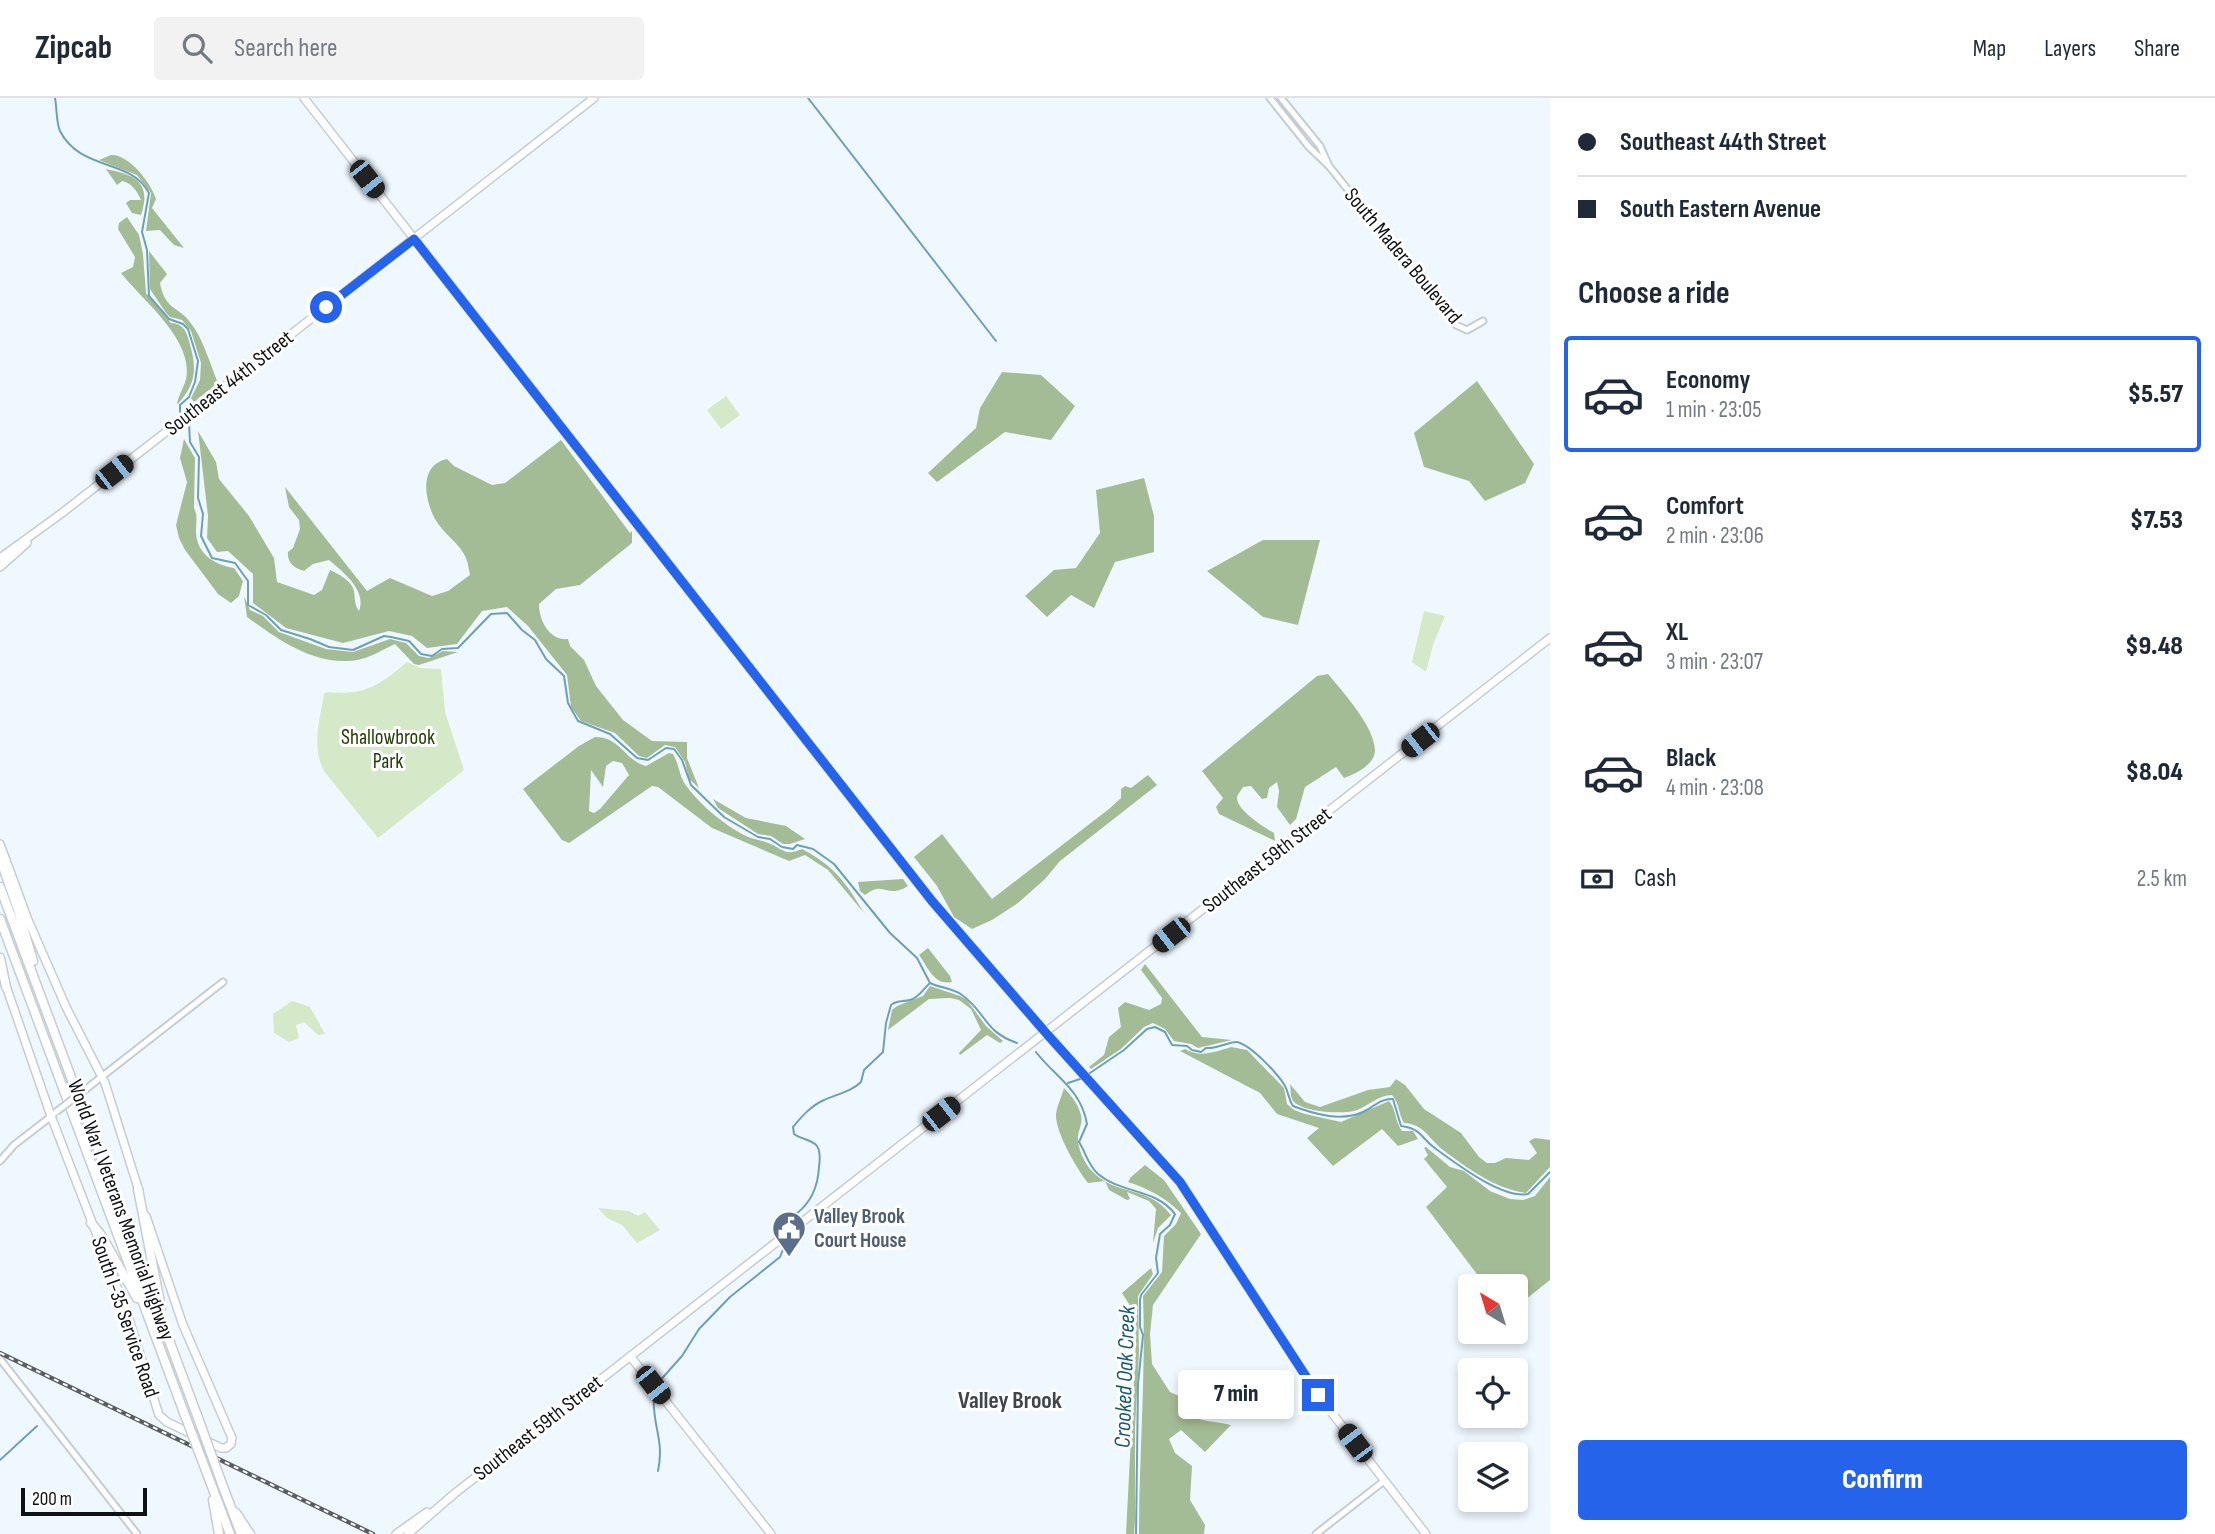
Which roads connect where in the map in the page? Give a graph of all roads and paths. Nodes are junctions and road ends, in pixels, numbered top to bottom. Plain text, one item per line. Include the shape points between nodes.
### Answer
1 (304, 98) edge
2 (594, 98) edge
3 (1270, 98) edge
4 (1281, 98) edge
5 (1329, 166) junction
6 (414, 239) junction
7 (1483, 321) dead end
8 (62, 513) junction
9 (0, 558) edge
10 (0, 566) edge
11 (1550, 639) edge
12 (0, 844) edge
13 (0, 858) edge
14 (0, 887) edge
15 (0, 919) edge
16 (0, 958) edge
17 (0, 970) edge
18 (223, 982) dead end
19 (6, 987) junction
20 (40, 995) junction
21 (1046, 1033) junction
22 (102, 1076) junction
23 (53, 1114) junction
24 (0, 1161) edge
25 (138, 1189) junction
26 (91, 1223) junction
27 (150, 1322) junction
28 (163, 1325) junction
29 (630, 1356) junction
30 (0, 1359) edge
31 (208, 1476) junction
32 (1384, 1481) junction
33 (454, 1494) junction
34 (231, 1507) junction
35 (137, 1534) edge
36 (219, 1534) edge
37 (230, 1534) edge
38 (241, 1534) edge
39 (250, 1534) edge
40 (396, 1534) edge
41 (408, 1534) edge
42 (771, 1534) edge
43 (1316, 1534) edge
44 (1426, 1534) edge

1 - 6 main road
2 - 6 main road, Southeast 44th Street
3 - 5 street, South Madera Boulevard
4 - 5 street, South Madera Boulevard via 1320,146
5 - 7 street, South Madera Boulevard via 1456,325 1467,330
6 - 8 main road, Southeast 44th Street
6 - 21 main road via 907,869
8 - 9 main road, Southeast 44th Street
8 - 10 main road, Southeast 44th Street
11 - 21 main road, Southeast 59th Street
12 - 22 main road, South I-35 Service Road via 65,1007
13 - 20 highway via 28,941
14 - 20 highway, World War I Veterans Memorial Highway
15 - 27 highway, World War I Veterans Memorial Highway
16 - 19 highway
17 - 19 main road, South I-35 Service Road
18 - 22 street
19 - 23 main road, South I-35 Service Road
20 - 28 highway, World War I Veterans Memorial Highway
21 - 29 main road, Southeast 59th Street
21 - 32 main road via 1180,1182 1318,1395
22 - 23 street, bridge
22 - 25 main road, South I-35 Service Road
23 - 24 street
23 - 26 main road, South I-35 Service Road
25 - 26 main road, South I-35 Service Road via 183,1325 232,1438 228,1447 220,1448 159,1415 127,1313
25 - 28 highway
26 - 27 highway
27 - 31 highway, World War I Veterans Memorial Highway, bridge
28 - 34 highway, World War I Veterans Memorial Highway, bridge
29 - 33 main road, Southeast 59th Street
29 - 42 main road
30 - 35 street
31 - 36 highway
31 - 37 highway, World War I Veterans Memorial Highway
32 - 43 street
32 - 44 main road
33 - 40 main road, Southeast 59th Street
33 - 41 main road, Southeast 59th Street
34 - 38 highway, World War I Veterans Memorial Highway
34 - 39 highway

